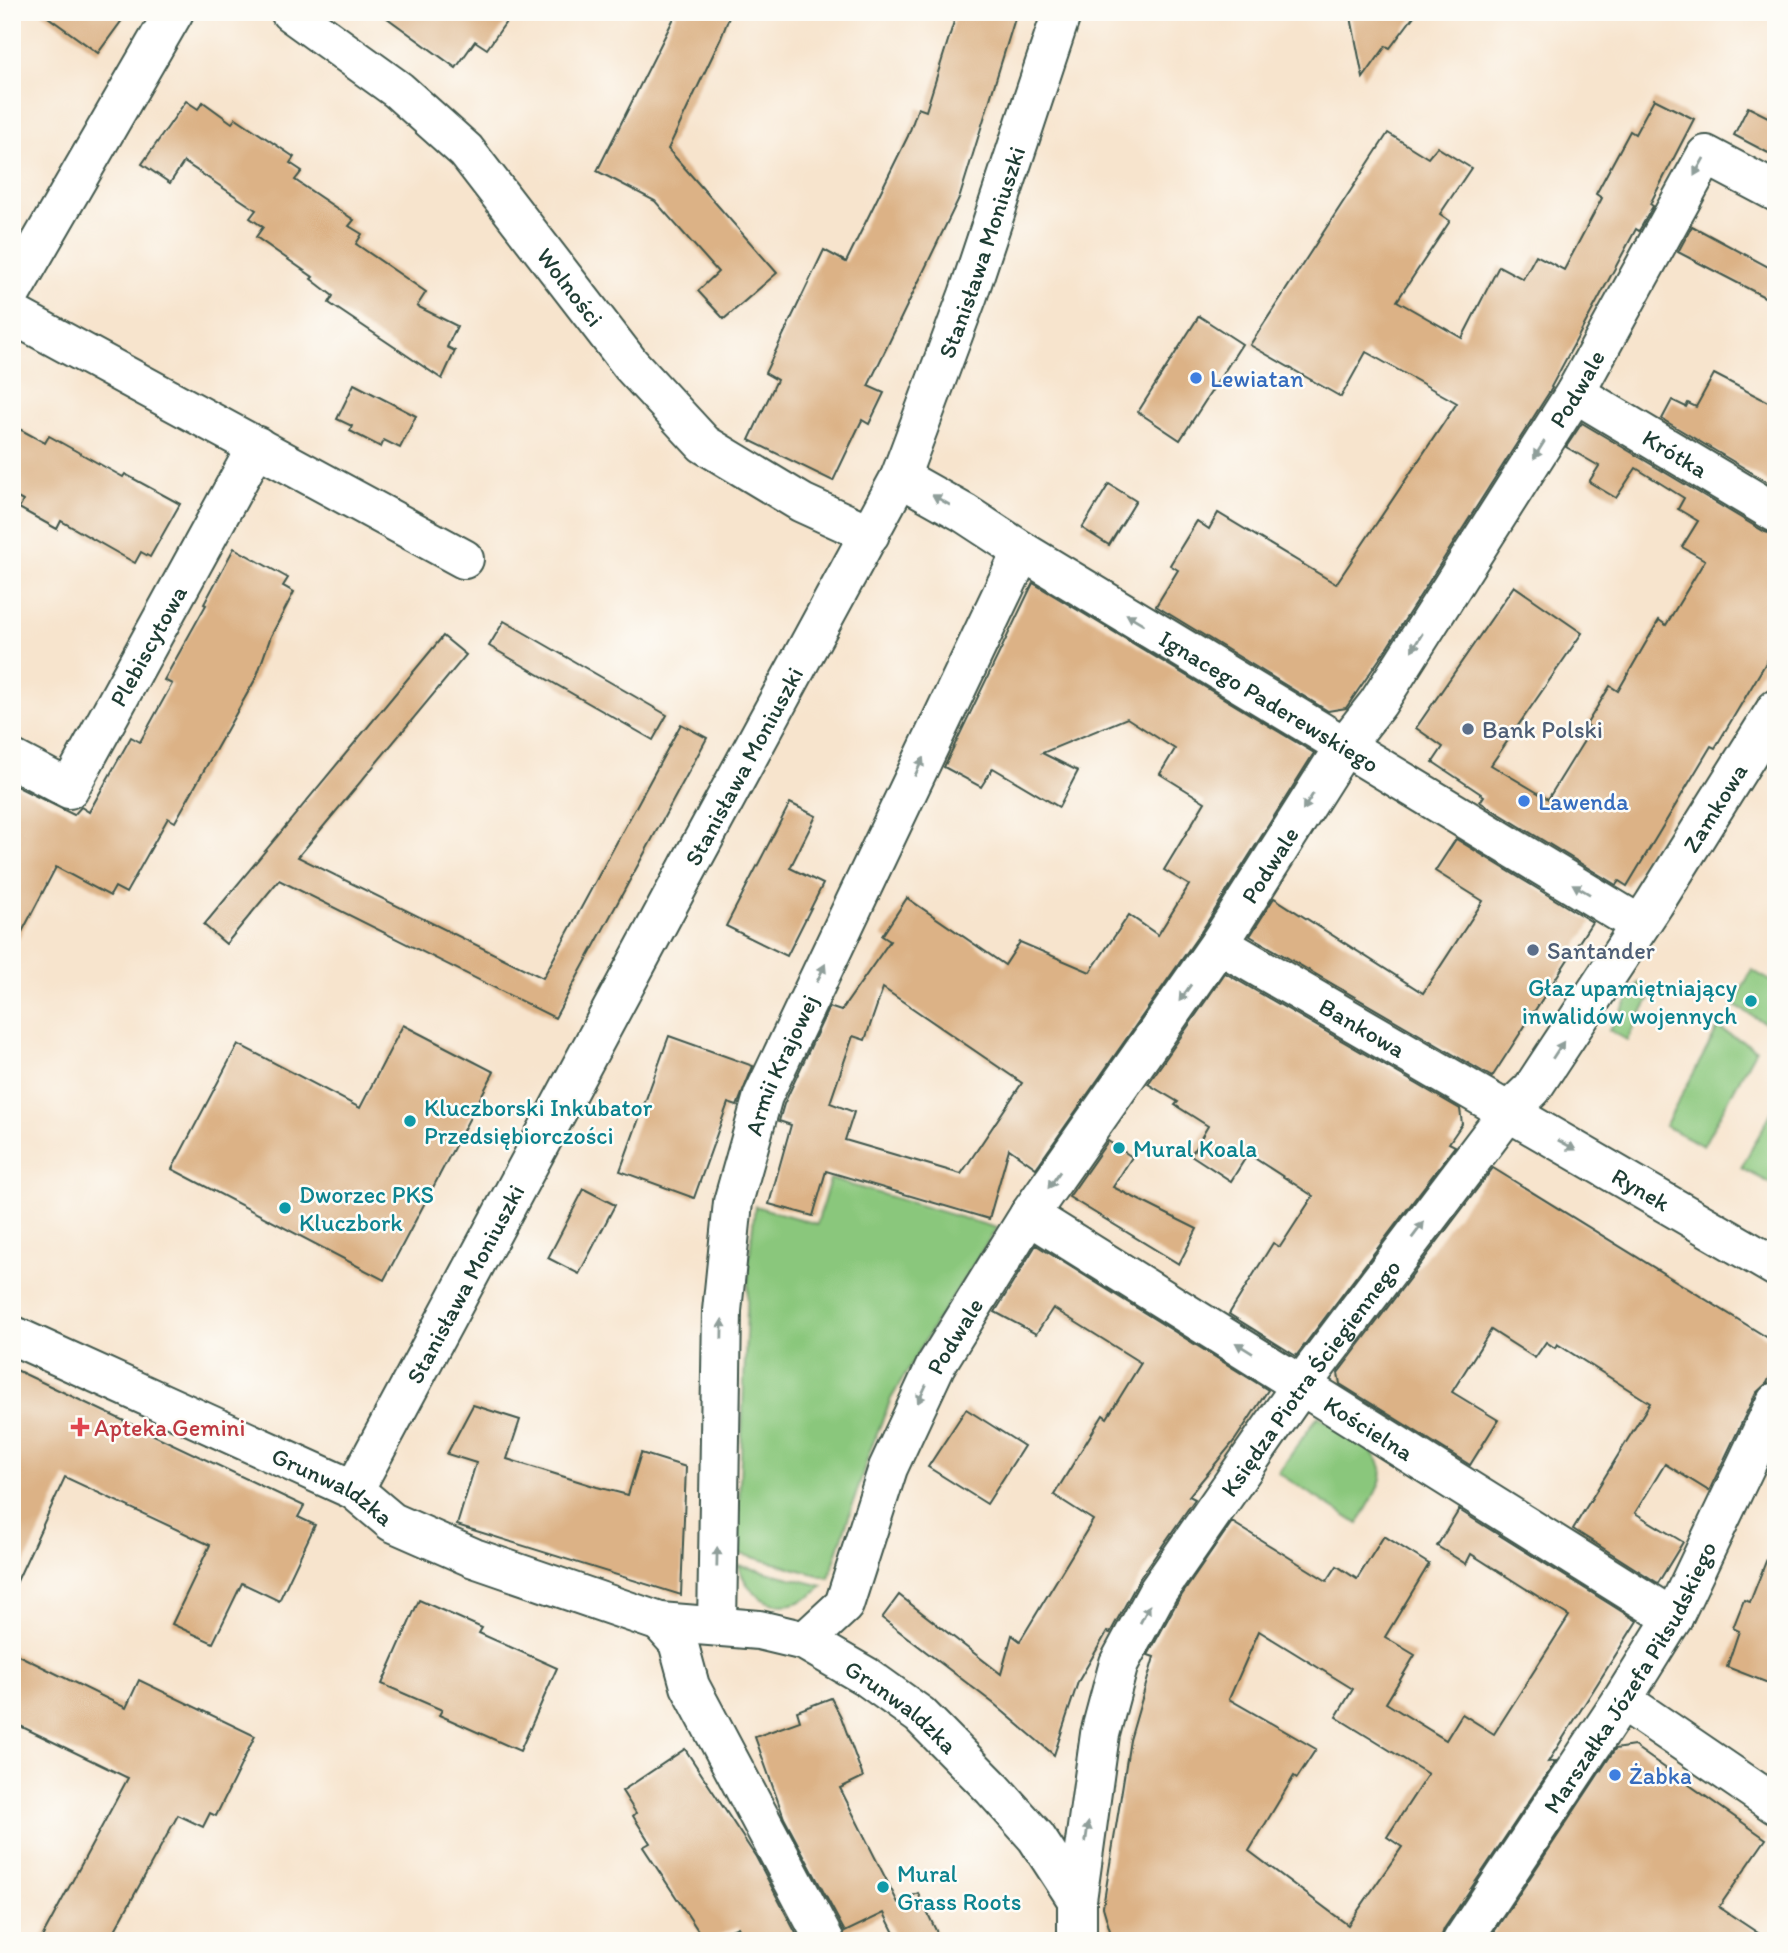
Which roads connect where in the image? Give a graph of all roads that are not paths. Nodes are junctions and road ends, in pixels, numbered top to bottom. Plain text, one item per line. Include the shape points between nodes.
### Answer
1 (174, 12) edge
2 (290, 12) edge
3 (1062, 12) edge
4 (1776, 192) edge
5 (12, 292) edge
6 (12, 314) edge
7 (1575, 393) junction
8 (257, 446) junction
9 (901, 477) junction
10 (1776, 513) edge
11 (870, 534) junction
12 (1022, 551) junction
13 (464, 559) dead end
14 (1776, 709) edge
15 (1345, 745) junction
16 (12, 759) edge
17 (1647, 914) junction
18 (1219, 944) junction
19 (1507, 1112) junction
20 (1030, 1215) junction
21 (1776, 1267) edge
22 (12, 1335) edge
23 (1302, 1384) junction
24 (1776, 1402) edge
25 (354, 1490) junction
26 (1673, 1618) junction
27 (660, 1622) junction
28 (717, 1625) junction
29 (805, 1641) junction
30 (1622, 1700) junction
31 (1776, 1805) edge
32 (1077, 1900) junction
33 (825, 1941) edge
34 (1077, 1941) edge
35 (1462, 1941) edge

1 - 5 street
2 - 11 street, Wolności via 398,90 466,151 631,365 704,444 792,497
3 - 9 street, Stanisława Moniuszki via 968,295
4 -> 7 street, Podwale via 1706,155
6 - 8 street
7 - 10 street, Krótka
7 -> 15 street, Podwale via 1378,703
8 - 13 street
8 - 16 street, Plebiscytowa via 69,789
9 - 11 street, Stanisława Moniuszki
12 -> 9 street, Ignacego Paderewskiego
11 - 25 street, Stanisława Moniuszki
15 -> 12 street, Ignacego Paderewskiego
28 -> 12 street, Armii Krajowej via 722,1311 733,1202 763,1096
14 - 17 street, Zamkowa
17 -> 15 street, Ignacego Paderewskiego
15 -> 18 street, Podwale
19 -> 17 street, Księdza Piotra Ściegiennego via 1532,1089
18 - 19 street, Bankowa
18 -> 20 street, Podwale
19 -> 21 street, Rynek
23 -> 19 street, Księdza Piotra Ściegiennego
23 -> 20 street, Kościelna
20 -> 29 street, Podwale via 936,1365 888,1468 844,1605
22 - 25 street, Grunwaldzka
23 - 26 street, Kościelna
32 -> 23 street, Księdza Piotra Ściegiennego via 1100,1734 1119,1662 1158,1591
24 - 26 street, Marszałka Józefa Piłsudskiego
25 - 27 street, Grunwaldzka via 393,1522 474,1558
26 - 30 street, Marszałka Józefa Piłsudskiego
27 - 28 street, Grunwaldzka
27 - 33 street via 678,1642 690,1686
28 - 29 street, Grunwaldzka
29 - 32 street, Grunwaldzka via 920,1715 1036,1837
30 - 31 street
30 - 35 street, Marszałka Józefa Piłsudskiego
32 - 34 street, Księdza Piotra Ściegiennego

